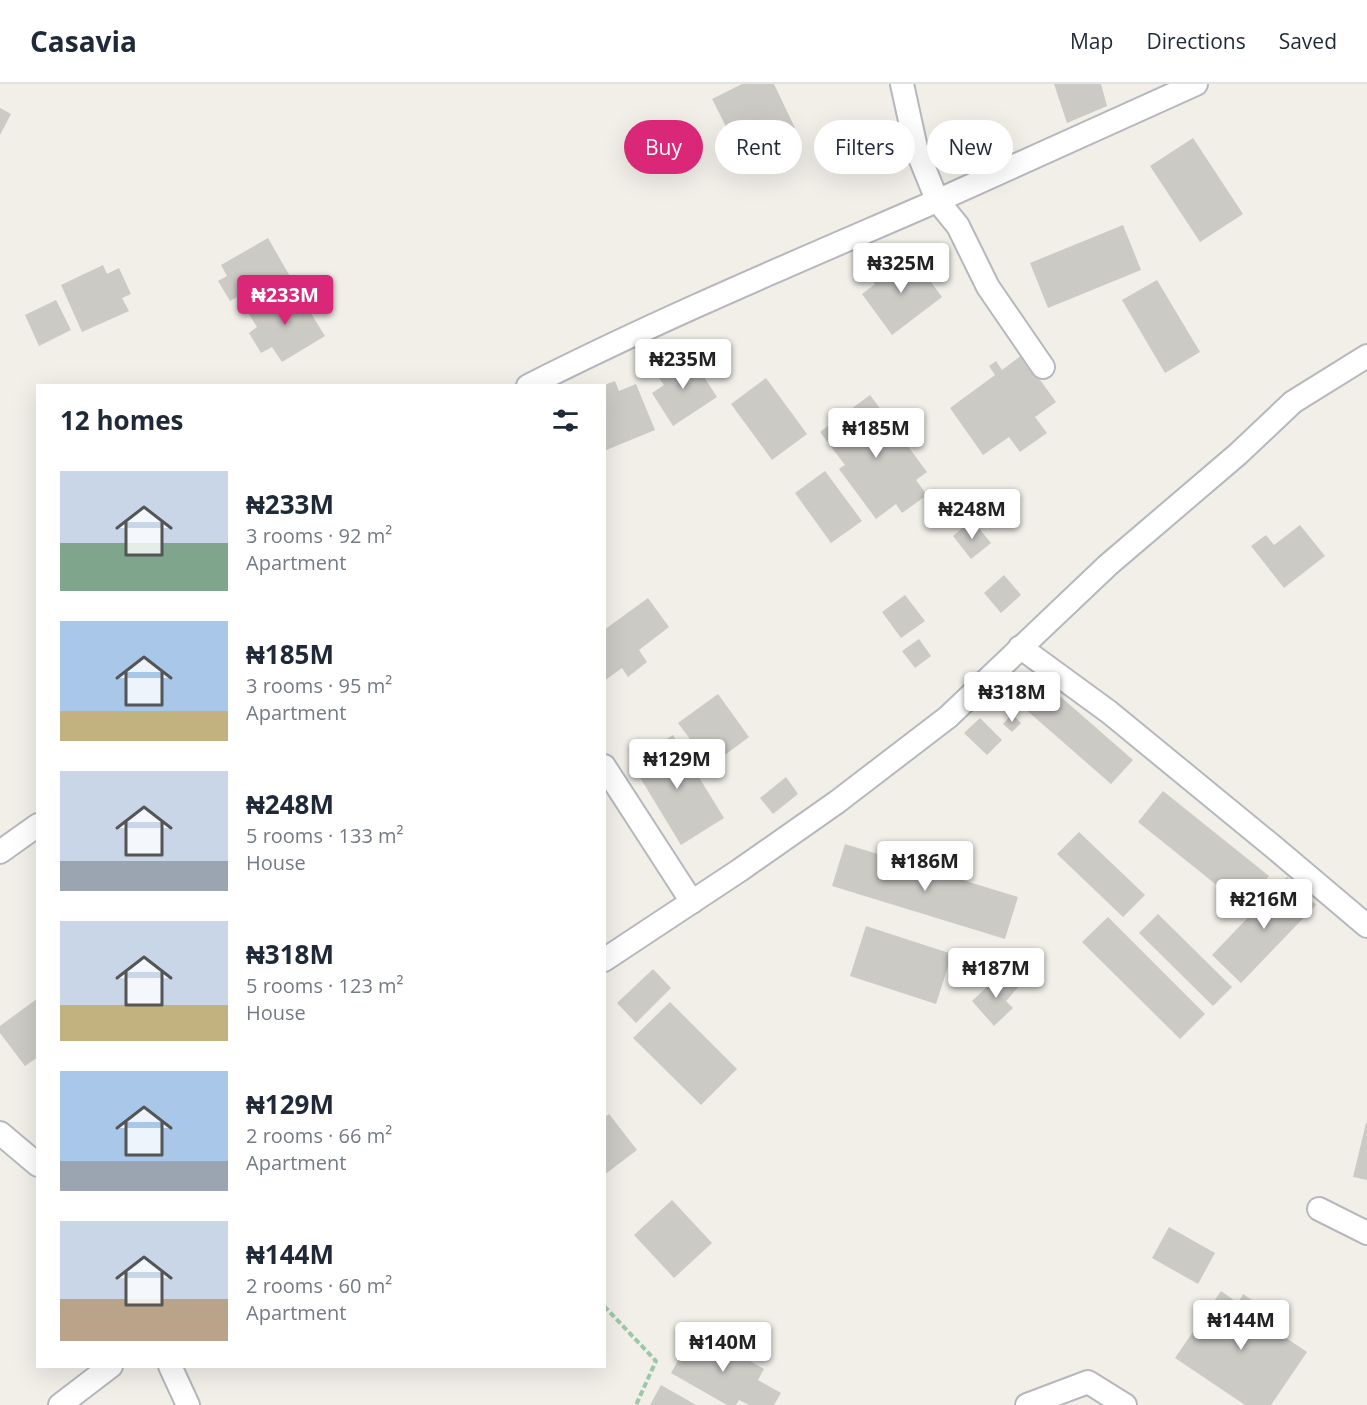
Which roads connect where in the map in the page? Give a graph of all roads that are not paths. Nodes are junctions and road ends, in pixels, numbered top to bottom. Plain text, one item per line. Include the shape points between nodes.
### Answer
1 (902, 84) edge
2 (1182, 87) edge
3 (937, 200) junction
4 (1367, 356) edge
5 (1043, 367) dead end
6 (532, 384) edge
7 (1020, 647) junction
8 (606, 769) edge
9 (36, 826) edge
10 (0, 852) edge
11 (692, 902) junction
12 (1367, 926) edge
13 (606, 959) edge
14 (0, 1133) edge
15 (36, 1164) edge
16 (1319, 1209) dead end
17 (1367, 1233) edge
18 (108, 1368) edge
19 (171, 1368) edge
20 (60, 1405) edge
21 (188, 1405) edge
22 (1027, 1405) edge
23 (1125, 1405) edge

1 - 3 street via 916,148
2 - 3 street
3 - 5 street via 958,226 988,287
3 - 6 street
4 - 7 street via 1293,402
7 - 11 street via 940,723 837,802
7 - 12 street via 1109,712
8 - 11 street
9 - 10 street
11 - 13 street
14 - 15 street
16 - 17 street
18 - 20 street
19 - 21 street
22 - 23 street via 1088,1382

